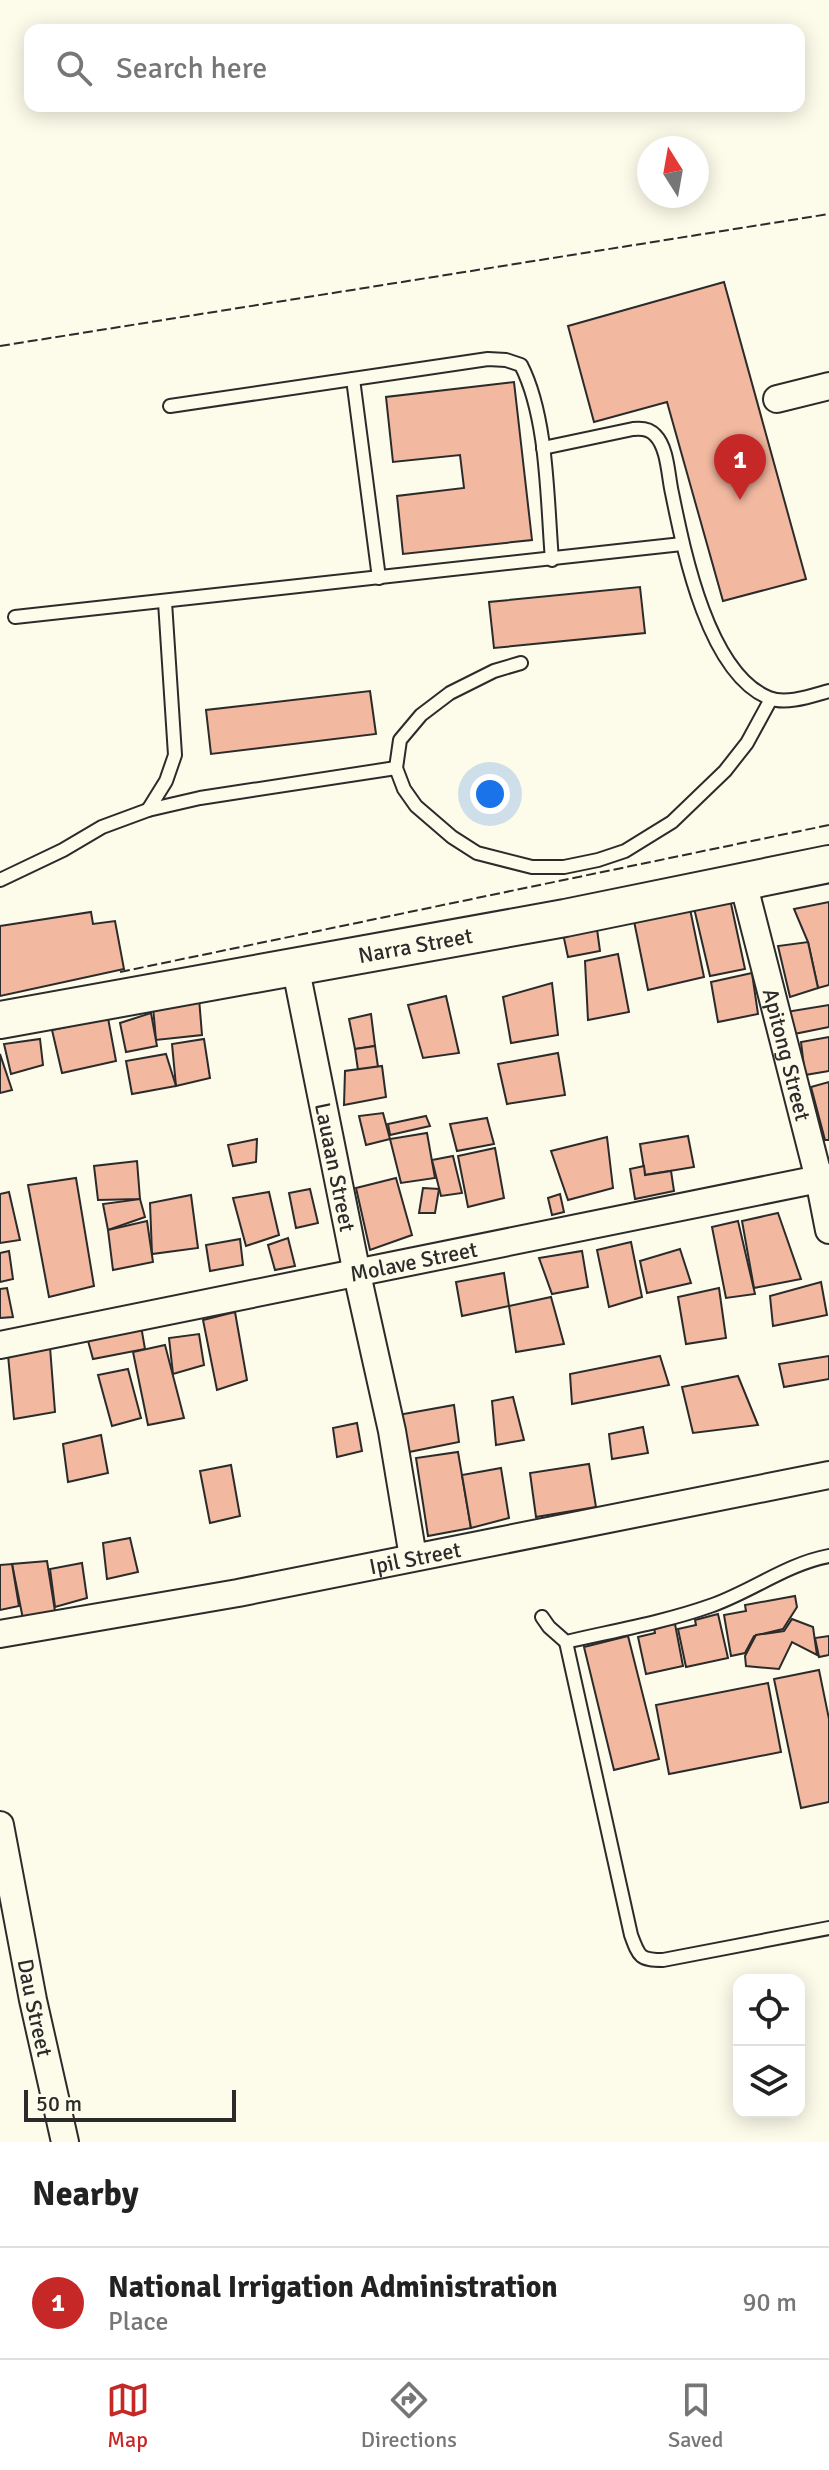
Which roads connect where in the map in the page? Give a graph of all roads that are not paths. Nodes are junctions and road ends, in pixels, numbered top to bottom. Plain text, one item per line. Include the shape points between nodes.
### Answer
1 (353, 379) junction
2 (829, 386) edge
3 (777, 399) dead end
4 (170, 406) dead end
5 (543, 448) junction
6 (682, 544) junction
7 (552, 560) junction
8 (379, 578) junction
9 (165, 602) junction
10 (15, 617) dead end
11 (521, 663) dead end
12 (829, 691) edge
13 (771, 699) junction
14 (396, 768) junction
15 (148, 810) junction
16 (829, 864) edge
17 (0, 880) edge
18 (743, 882) junction
19 (295, 965) junction
20 (0, 1020) edge
21 (824, 1178) edge
22 (829, 1230) edge
23 (357, 1274) junction
24 (0, 1345) edge
25 (829, 1475) edge
26 (829, 1556) edge
27 (413, 1557) junction
28 (542, 1617) dead end
29 (0, 1634) edge
30 (566, 1642) junction
31 (0, 1825) edge
32 (829, 1928) edge
33 (65, 2142) edge

1 - 4 lane
1 - 5 lane via 488,359 521,365 532,389
1 - 8 lane
2 - 3 street
5 - 6 lane via 633,429 654,433 663,451
5 - 7 lane
6 - 7 lane
6 - 13 lane via 710,629 727,661 747,685
7 - 8 lane
8 - 9 lane
9 - 10 lane
9 - 15 lane via 175,755
11 - 14 lane via 450,693 421,715 400,740
12 - 13 lane via 794,700
13 - 14 lane via 747,743 672,822 625,851 564,867 532,867 477,853 416,806
14 - 15 lane
15 - 17 lane via 102,827
16 - 18 street, Narra Street
18 - 19 street, Narra Street
18 - 21 street, Apitong Street
19 - 20 street, Narra Street
19 - 23 street, Lauaan Street
21 - 22 street, Apitong Street
21 - 23 street, Molave Street
23 - 24 street, Molave Street
23 - 27 street, Lauaan Street
25 - 27 street, Ipil Street
26 - 30 lane via 709,1607
27 - 29 street, Ipil Street
28 - 30 lane
30 - 32 lane via 637,1953 646,1960 663,1960
31 - 33 street, Dau Street

